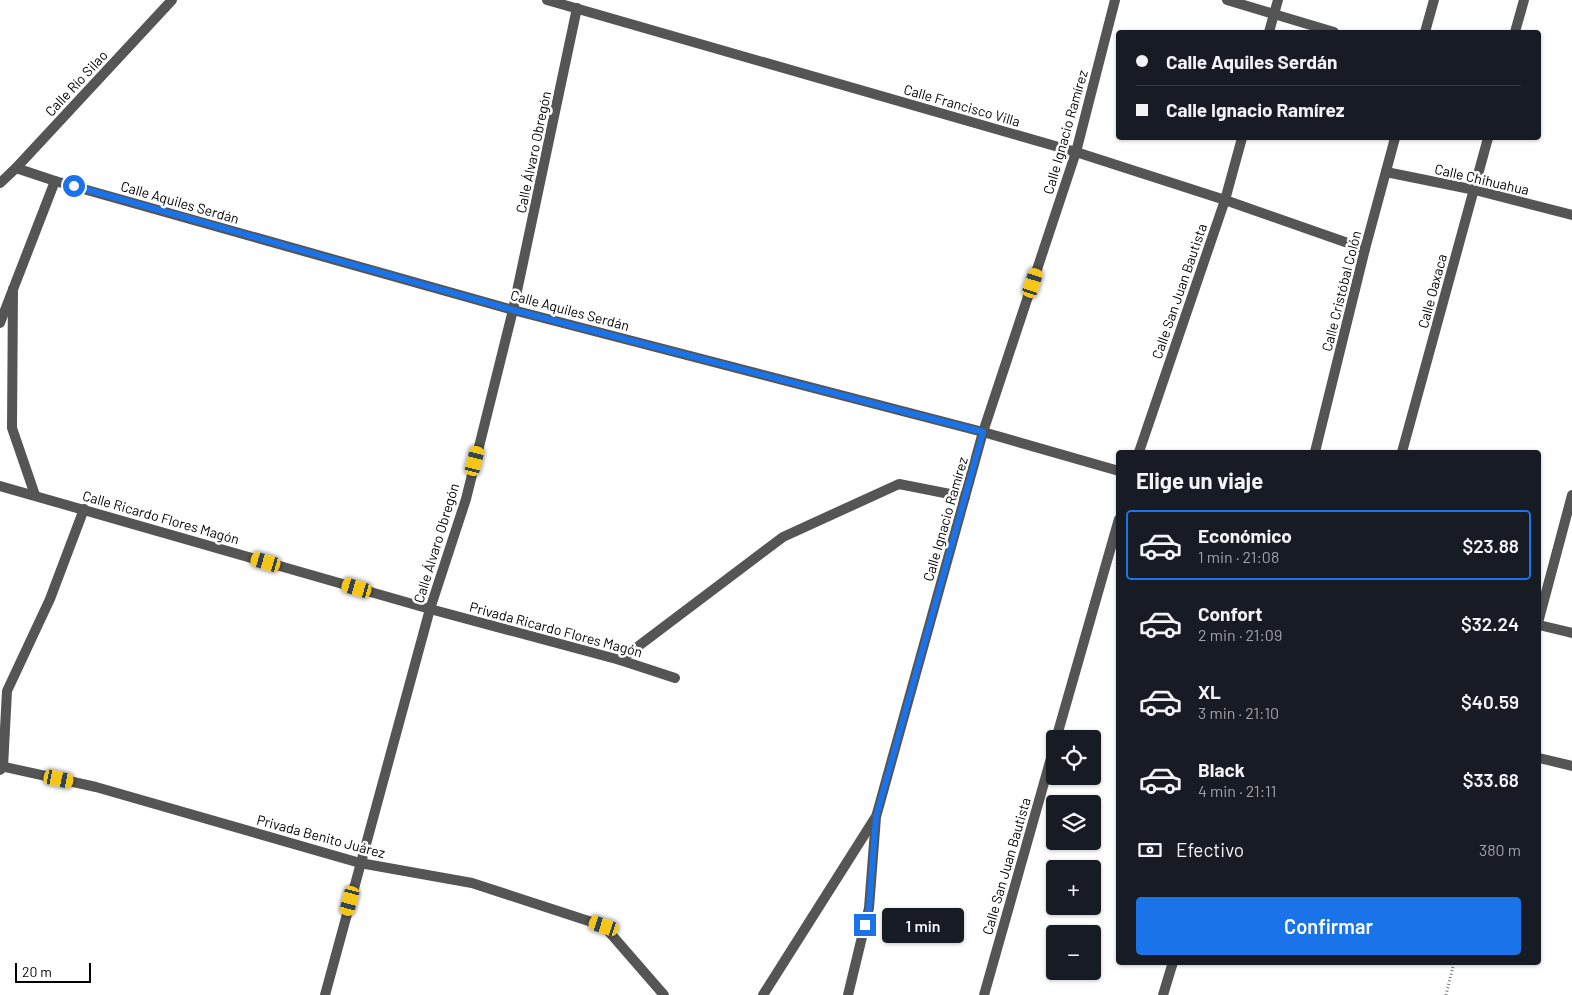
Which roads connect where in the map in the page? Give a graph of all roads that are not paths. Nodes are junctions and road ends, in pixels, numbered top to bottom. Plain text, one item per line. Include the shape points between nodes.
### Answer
1 (172, 0) edge
2 (547, 0) edge
3 (1116, 0) edge
4 (1227, 0) edge
5 (1278, 0) edge
6 (1434, 0) edge
7 (1524, 0) edge
8 (577, 8) junction
9 (1274, 15) junction
10 (1270, 30) edge
11 (1327, 30) edge
12 (1426, 30) edge
13 (1516, 30) edge
14 (1241, 140) edge
15 (1394, 140) edge
16 (1488, 140) edge
17 (1076, 152) junction
18 (16, 168) junction
19 (1386, 172) junction
20 (55, 181) junction
21 (0, 182) edge
22 (1475, 190) junction
23 (1225, 200) junction
24 (1572, 215) edge
25 (1365, 250) junction
26 (13, 289) junction
27 (513, 310) junction
28 (0, 323) edge
29 (983, 432) junction
30 (1140, 450) edge
31 (1315, 450) edge
32 (1403, 450) edge
33 (1116, 469) edge
34 (0, 486) edge
35 (1572, 495) edge
36 (35, 496) junction
37 (965, 497) junction
38 (84, 509) junction
39 (1116, 529) edge
40 (430, 609) junction
41 (1541, 611) edge
42 (1541, 625) edge
43 (1572, 633) edge
44 (620, 660) junction
45 (675, 678) dead end
46 (1059, 730) edge
47 (1541, 758) edge
48 (1572, 766) edge
49 (1, 767) edge
50 (1046, 776) edge
51 (876, 817) junction
52 (360, 863) junction
53 (1172, 965) edge
54 (325, 995) edge
55 (664, 995) edge
56 (764, 995) edge
57 (848, 995) edge
58 (984, 995) edge
59 (1163, 995) edge

1 - 18 street, Calle Río Silao
2 - 8 street, Calle Francisco Villa
3 - 17 street, Calle Ignacio Ramírez
4 - 9 street
5 - 9 street
6 - 12 street
7 - 13 street
8 - 17 street, Calle Francisco Villa
8 - 27 street, Calle Álvaro Obregón
9 - 10 street
9 - 11 street
14 - 23 street, Calle San Juan Bautista
15 - 19 street, Calle Cristóbal Colón
16 - 22 street, Calle Oaxaca
17 - 23 street, Calle Francisco Villa
17 - 29 street, Calle Ignacio Ramírez
18 - 20 street, Calle Aquiles Serdán
18 - 21 street, Calle Río Silao
19 - 22 street, Calle Chihuahua
19 - 25 street, Calle Cristóbal Colón
20 - 26 street
20 - 27 street, Calle Aquiles Serdán
22 - 24 street, Calle Chihuahua
22 - 32 street, Calle Oaxaca
23 - 25 street, Calle Francisco Villa
23 - 30 street, Calle San Juan Bautista
25 - 31 street, Calle Cristóbal Colón
26 - 28 street
26 - 36 street via 12,428
27 - 29 street, Calle Aquiles Serdán
27 - 40 street, Calle Álvaro Obregón via 466,498
29 - 33 street, Calle Aquiles Serdán
29 - 37 street, Calle Ignacio Ramírez
34 - 36 street, Calle Ricardo Flores Magón
35 - 41 street
36 - 38 street, Calle Ricardo Flores Magón
37 - 44 street via 899,484 783,537
37 - 51 street, Calle Ignacio Ramírez
38 - 40 street, Calle Ricardo Flores Magón
38 - 49 street via 50,599 7,691
39 - 46 street
40 - 44 street, Privada Ricardo Flores Magón
40 - 52 street, Calle Álvaro Obregón
42 - 43 street
44 - 45 street, Privada Ricardo Flores Magón
47 - 48 street
49 - 52 street, Privada Benito Juárez via 96,787
50 - 58 street, Calle San Juan Bautista
51 - 56 street
51 - 57 street, Calle Ignacio Ramírez via 869,908
52 - 54 street, Calle Álvaro Obregón
52 - 55 street, Privada Benito Juárez via 472,883 604,926
53 - 59 street

